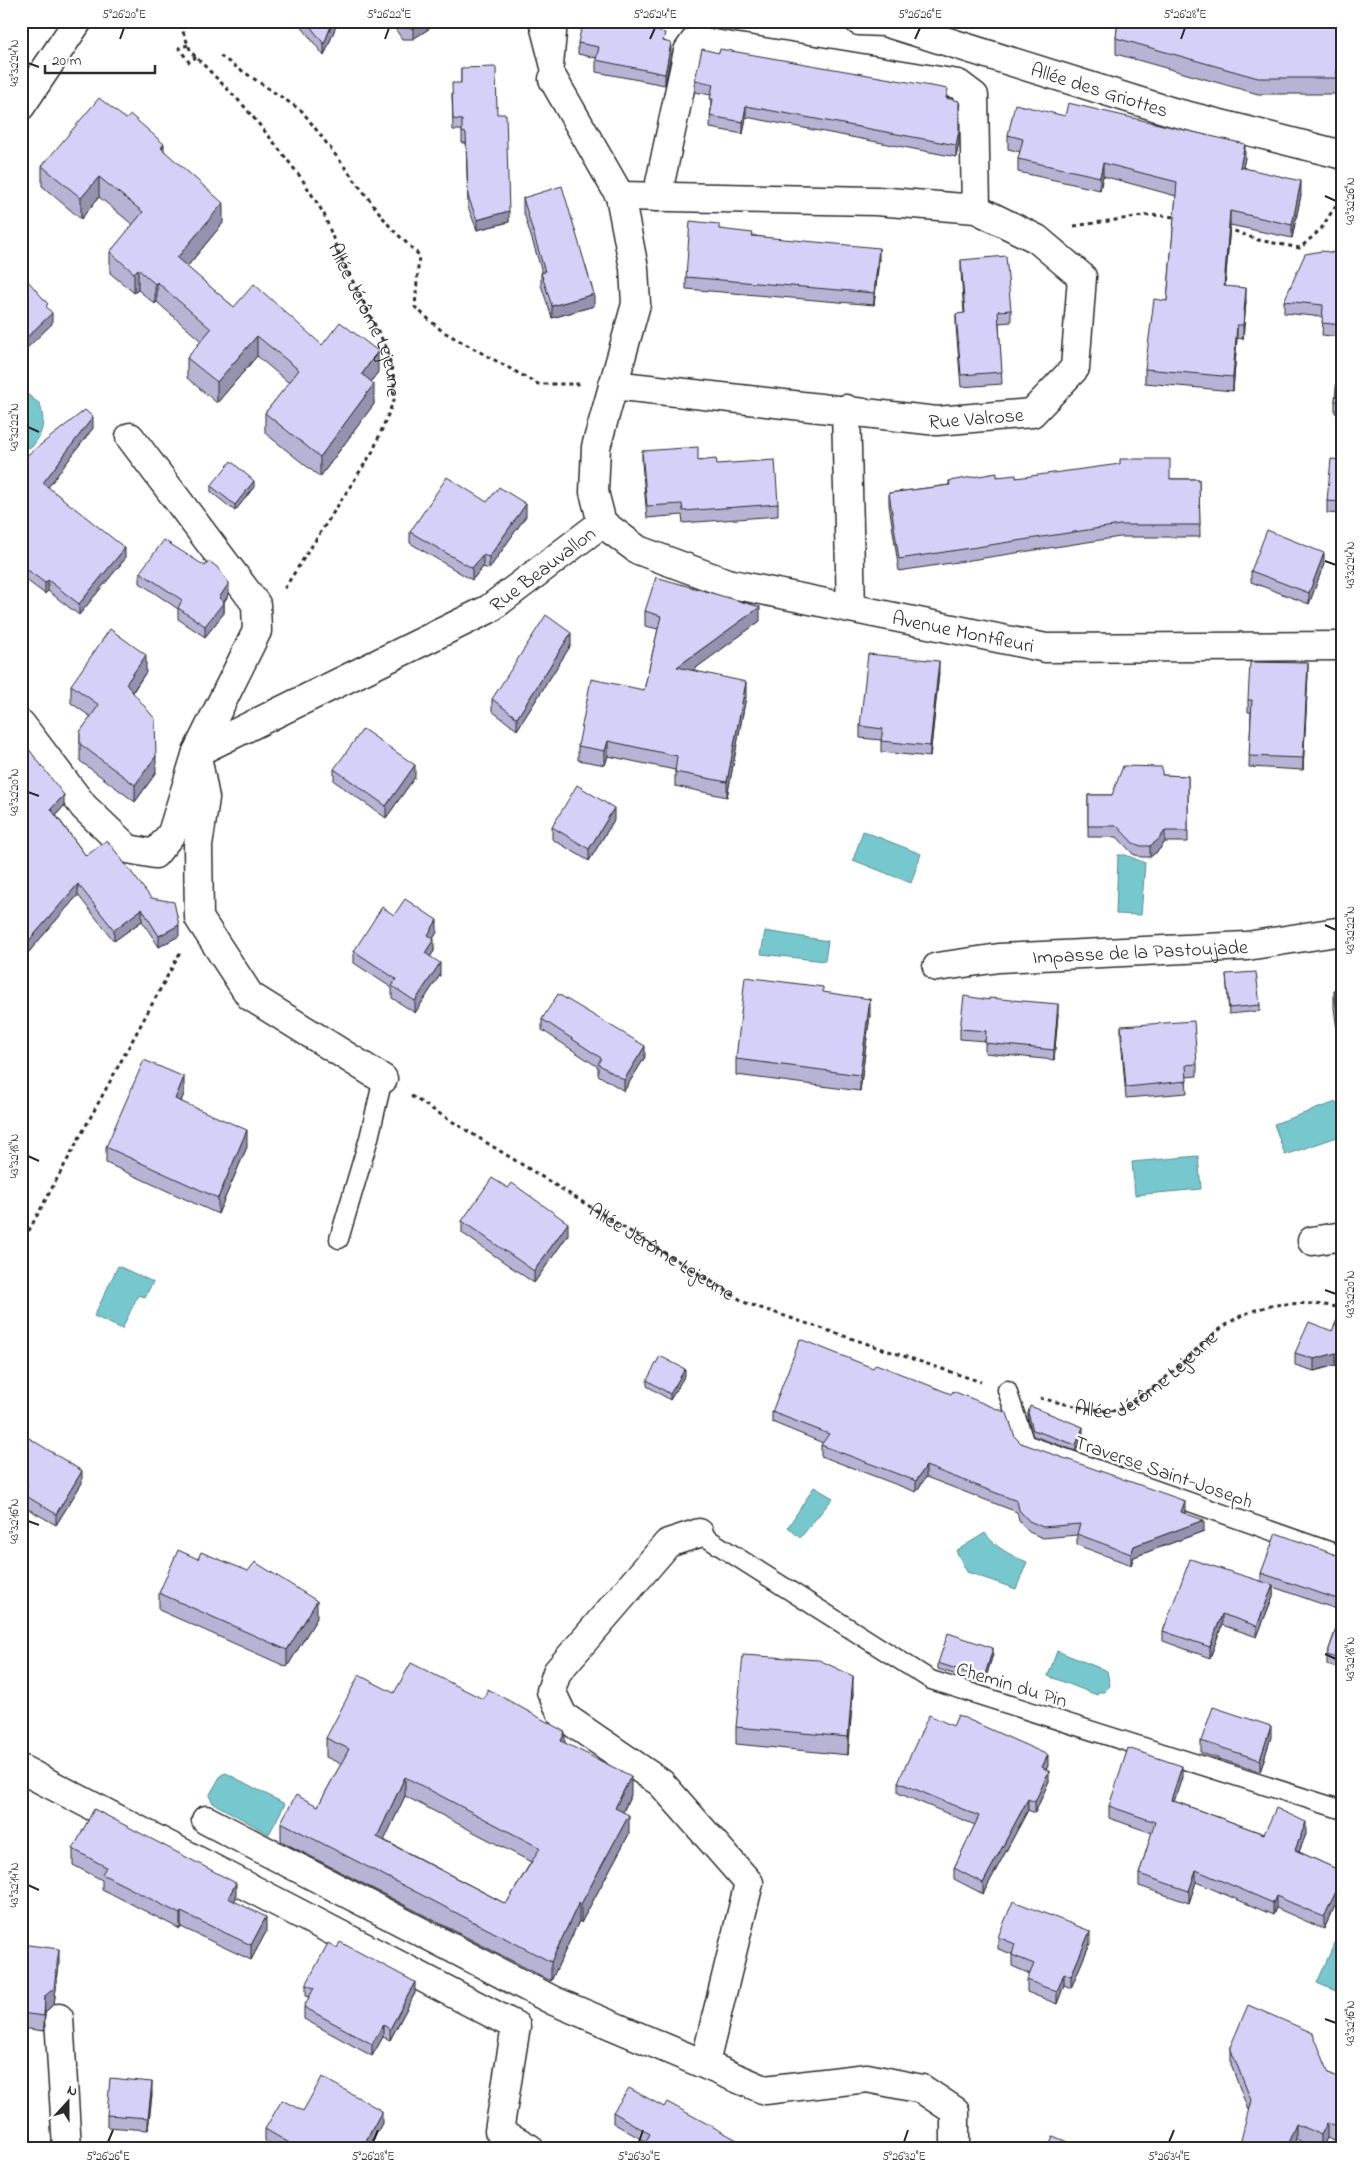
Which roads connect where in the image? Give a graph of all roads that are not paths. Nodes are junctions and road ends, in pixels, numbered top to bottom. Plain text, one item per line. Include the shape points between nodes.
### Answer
1 (78, 21) edge
2 (538, 21) edge
3 (558, 21) edge
4 (859, 21) edge
5 (553, 79) junction
6 (21, 106) edge
7 (1343, 155) edge
8 (620, 196) junction
9 (657, 197) junction
10 (976, 209) junction
11 (614, 385) junction
12 (846, 409) junction
13 (130, 437) dead end
14 (602, 523) junction
15 (851, 608) junction
16 (1343, 646) edge
17 (21, 724) edge
18 (196, 752) junction
19 (1343, 931) edge
20 (937, 967) dead end
21 (383, 1079) joint
22 (1343, 1236) edge
23 (338, 1239) dead end
24 (1312, 1241) dead end
25 (1007, 1390) road end
26 (699, 1533) joint
27 (1343, 1556) edge
28 (21, 1769) edge
29 (1343, 1810) edge
30 (206, 1820) dead end
31 (59, 2018) dead end
32 (705, 2063) junction
33 (67, 2148) edge
34 (529, 2148) edge
35 (955, 2148) edge

1 - 6 street
2 - 5 lane, Rue Beauvallon
3 - 5 lane
4 - 7 street, Allée des Griottes via 884,22 1173,112
5 - 8 street, Rue Beauvallon
8 - 9 street, Rue Valrose
8 - 11 street, Rue Beauvallon via 634,268 636,304
9 - 10 street, Rue Valrose via 876,201
9 - 10 street via 688,51 695,41 958,84 974,96
10 - 12 street, Rue Valrose via 1037,239 1082,277 1075,368 1032,413 937,421
11 - 12 street, Rue Valrose
11 - 14 street, Rue Beauvallon via 596,447 594,492
12 - 15 street
13 - 18 street via 256,604 257,632
14 - 15 street, Avenue Montfleuri via 638,550 727,583
14 - 18 street, Rue Beauvallon via 489,609
15 - 16 street, Avenue Montfleuri via 1046,648
17 - 18 street via 84,807 128,849 155,854 172,833
18 - 21 street via 205,798 198,846 199,918 250,996
19 - 20 street, Impasse de la Pastoujade via 1247,946 999,958
21 - 23 lane
22 - 24 street
25 - 27 lane, Traverse Saint-Joseph via 1025,1444
26 - 29 lane, Chemin du Pin via 931,1680
26 - 32 street via 668,1543 557,1672 552,1691 563,1716 661,1783 749,1883
28 - 34 street via 516,2026 499,2131
30 - 32 street via 554,2001
31 - 33 street
32 - 35 street via 765,2090 867,2078 922,2089 955,2111

